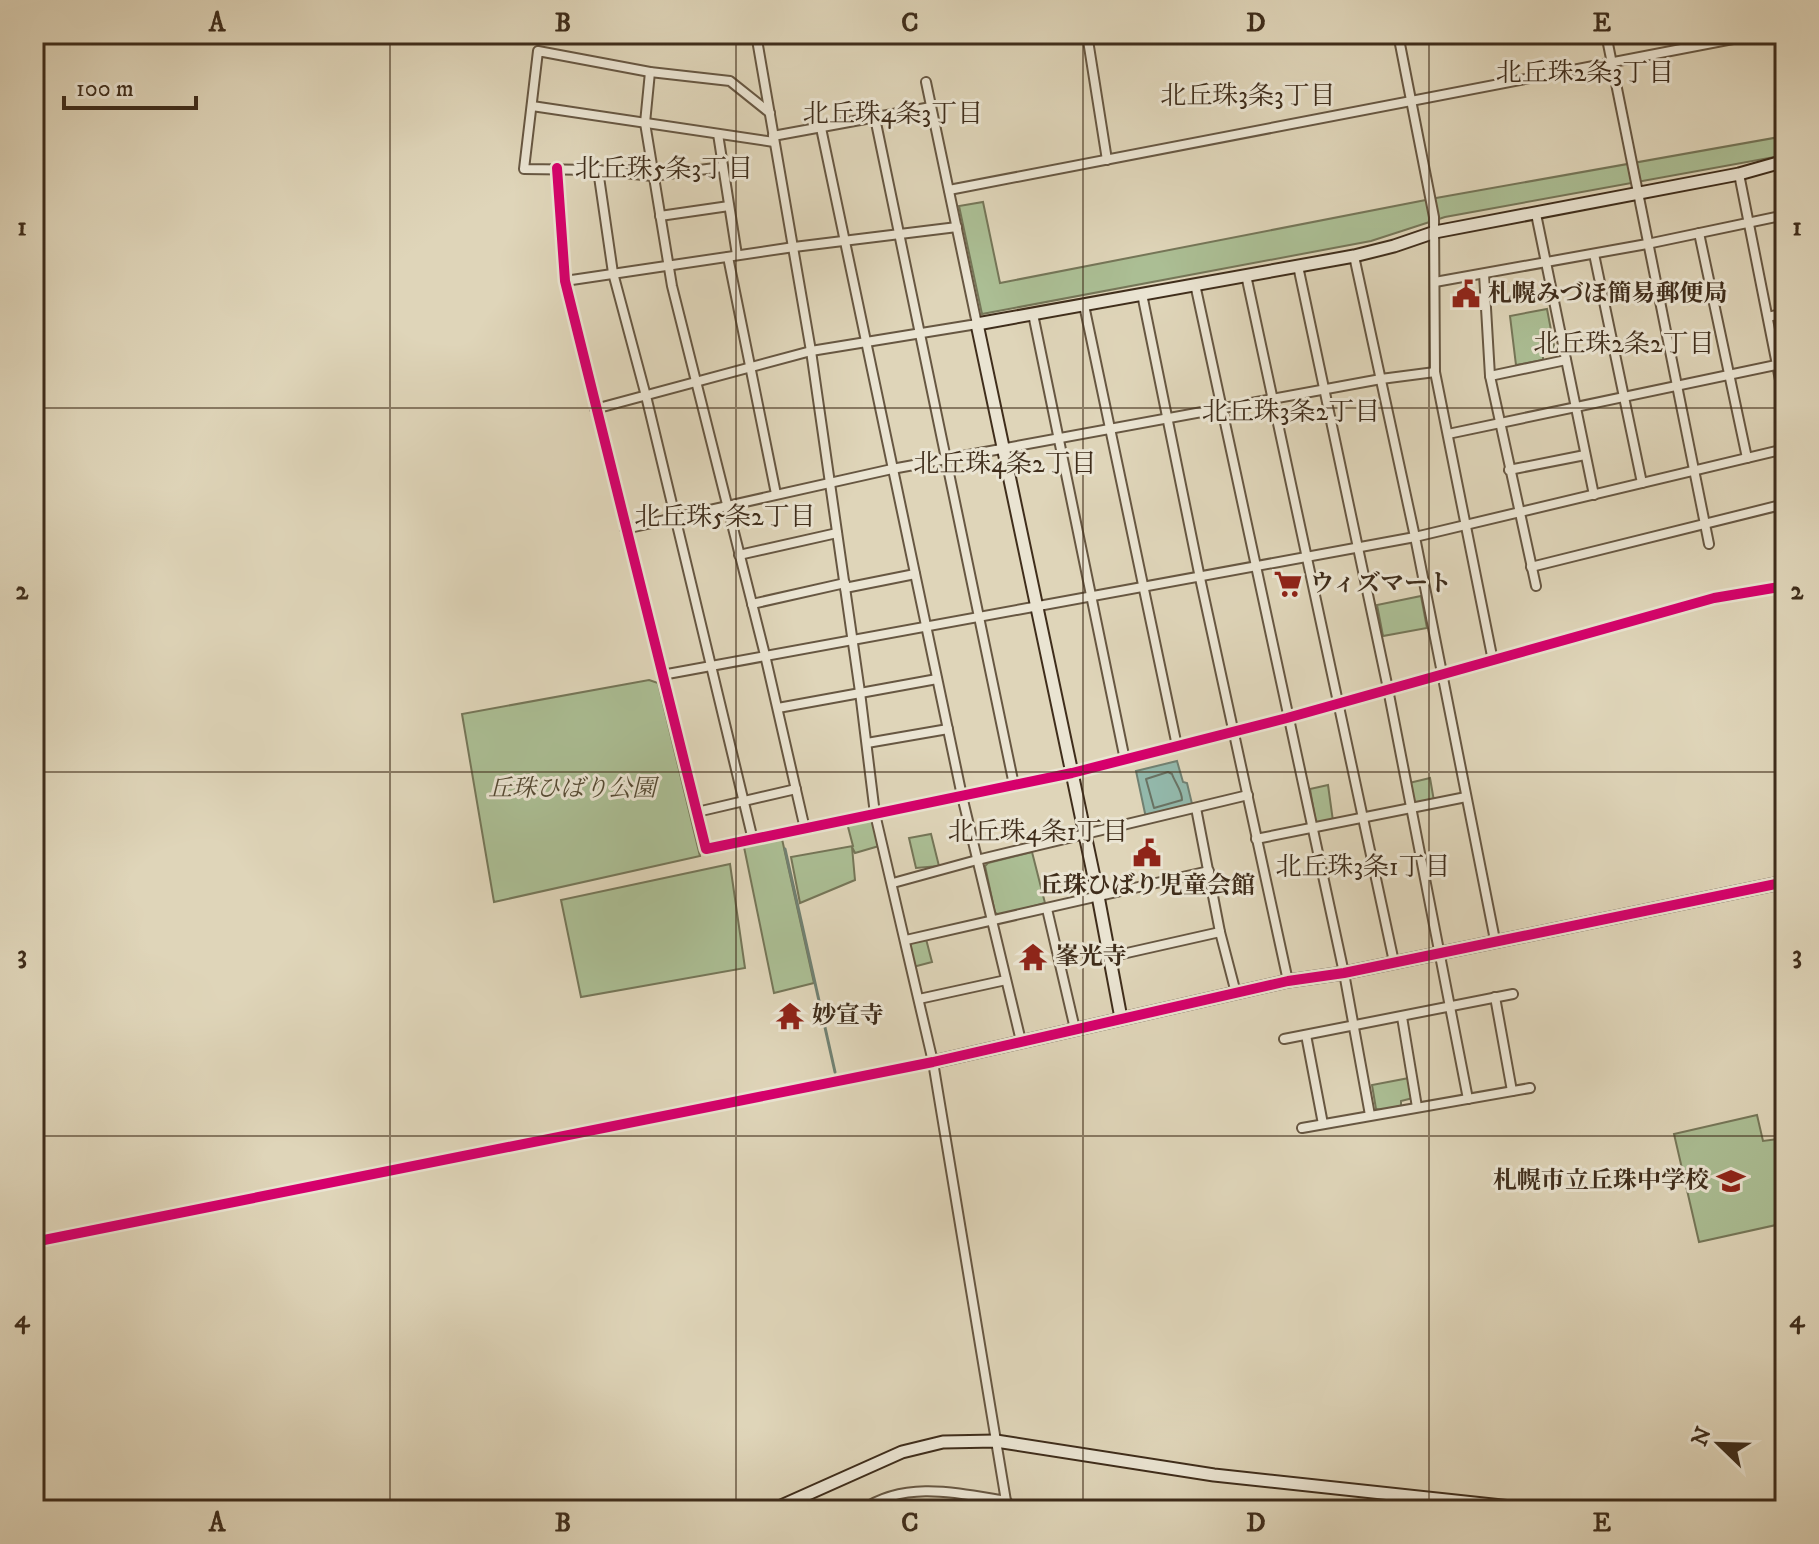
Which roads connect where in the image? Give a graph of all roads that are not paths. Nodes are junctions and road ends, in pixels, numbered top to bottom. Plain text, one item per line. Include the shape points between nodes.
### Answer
1 (756, 34) edge
2 (1087, 34) edge
3 (1398, 34) edge
4 (1606, 34) edge
5 (1759, 34) edge
6 (1611, 63) junction
7 (650, 72) junction
8 (926, 82) dead end
9 (1411, 100) junction
10 (532, 106) junction
11 (931, 107) junction
12 (770, 113) junction
13 (875, 118) junction
14 (645, 123) junction
15 (821, 128) junction
16 (718, 134) junction
17 (774, 139) junction
18 (1107, 160) junction
19 (1785, 161) edge
20 (723, 167) junction
21 (557, 168) junction
22 (598, 170) junction
23 (1739, 174) junction
24 (652, 176) junction
25 (949, 190) junction
26 (1637, 193) junction
27 (729, 206) junction
28 (1536, 214) junction
29 (1785, 215) edge
30 (660, 216) junction
31 (1749, 223) junction
32 (957, 227) junction
33 (1435, 232) junction
34 (1699, 233) junction
35 (898, 234) junction
36 (844, 240) junction
37 (1647, 244) junction
38 (794, 247) junction
39 (1594, 254) junction
40 (732, 256) junction
41 (1354, 256) junction
42 (1547, 263) junction
43 (668, 265) junction
44 (1298, 266) junction
45 (613, 273) junction
46 (1484, 274) junction
47 (1246, 275) junction
48 (565, 281) junction
49 (1435, 282) junction
50 (1195, 284) junction
51 (1142, 294) junction
52 (1084, 305) junction
53 (1785, 313) edge
54 (1033, 314) junction
55 (1768, 317) junction
56 (977, 324) junction
57 (919, 333) junction
58 (865, 342) junction
59 (811, 351) junction
60 (1566, 360) junction
61 (1781, 364) edge
62 (751, 367) junction
63 (1435, 372) junction
64 (1729, 374) junction
65 (1490, 376) junction
66 (1381, 379) junction
67 (696, 380) junction
68 (1676, 386) junction
69 (1324, 390) junction
70 (646, 396) junction
71 (1625, 398) junction
72 (1272, 400) junction
73 (1785, 401) edge
74 (595, 409) junction
75 (1220, 409) junction
76 (1575, 409) junction
77 (1167, 419) junction
78 (1500, 425) junction
79 (1111, 430) junction
80 (1448, 434) junction
81 (1058, 439) junction
82 (1785, 449) edge
83 (1003, 450) junction
84 (1585, 455) junction
85 (1747, 458) junction
86 (946, 459) junction
87 (892, 469) junction
88 (1509, 470) junction
89 (1693, 471) junction
90 (830, 482) junction
91 (1642, 483) junction
92 (776, 494) junction
93 (1594, 495) junction
94 (1785, 504) edge
95 (728, 505) junction
96 (1518, 513) junction
97 (675, 516) junction
98 (1704, 523) junction
99 (1467, 525) junction
100 (625, 529) junction
101 (837, 533) junction
102 (1415, 537) junction
103 (1709, 544) dead end
104 (1359, 549) junction
105 (739, 555) junction
106 (1308, 558) junction
107 (1531, 567) junction
108 (1256, 568) junction
109 (915, 574) junction
110 (1200, 578) junction
111 (845, 585) junction
112 (1536, 586) dead end
113 (1785, 586) edge
114 (1144, 588) junction
115 (1091, 598) junction
116 (752, 604) junction
117 (1036, 608) junction
118 (980, 618) junction
119 (926, 627) junction
120 (853, 640) junction
121 (765, 655) junction
122 (1493, 661) junction
123 (712, 666) junction
124 (1442, 674) junction
125 (662, 675) junction
126 (937, 679) junction
127 (1388, 689) junction
128 (860, 692) junction
129 (1338, 704) junction
130 (778, 708) junction
131 (1287, 718) junction
132 (948, 729) junction
133 (1234, 732) junction
134 (867, 743) junction
135 (1177, 746) junction
136 (1125, 760) junction
137 (1072, 773) junction
138 (1014, 785) junction
139 (796, 789) junction
140 (1248, 795) junction
141 (962, 796) junction
142 (1466, 797) junction
143 (744, 802) junction
144 (1196, 808) junction
145 (1411, 809) junction
146 (697, 812) junction
147 (875, 814) junction
148 (1363, 819) junction
149 (805, 829) junction
150 (1312, 829) junction
151 (1085, 834) junction
152 (1256, 839) junction
153 (753, 840) junction
154 (977, 860) junction
155 (1209, 871) junction
156 (1785, 882) edge
157 (893, 883) junction
158 (1098, 896) junction
159 (1047, 909) junction
160 (991, 921) junction
161 (1220, 932) junction
162 (906, 940) junction
163 (1495, 940) junction
164 (1441, 952) junction
165 (1109, 957) junction
166 (1394, 962) junction
167 (1344, 973) junction
168 (1006, 980) junction
169 (1288, 981) junction
170 (1236, 993) junction
171 (1513, 994) dead end
172 (1495, 997) junction
173 (919, 999) junction
174 (1451, 1007) junction
175 (1402, 1017) junction
176 (1121, 1018) junction
177 (1354, 1027) junction
178 (1075, 1029) junction
179 (1306, 1035) junction
180 (1284, 1039) dead end
181 (1021, 1041) junction
182 (933, 1062) junction
183 (1530, 1088) dead end
184 (1512, 1091) junction
185 (1468, 1099) junction
186 (1417, 1107) junction
187 (1370, 1115) junction
188 (1323, 1124) junction
189 (1302, 1128) dead end
190 (34, 1242) edge
191 (996, 1441) junction
192 (1006, 1501) junction
193 (772, 1510) edge
194 (862, 1510) edge
195 (1015, 1510) edge
196 (1540, 1510) edge

1 - 12 street
2 - 18 street
3 - 9 street
4 - 6 street
5 - 6 street
6 - 9 street
6 - 26 street
7 - 10 street via 538,51
7 - 12 street via 730,81
7 - 14 street
8 - 11 street
9 - 18 street
9 - 33 street
10 - 14 street
10 - 21 street via 524,169
11 - 13 street
11 - 25 street
12 - 17 street
13 - 15 street
13 - 35 street
14 - 16 street
14 - 24 street
15 - 17 street
15 - 36 street
16 - 17 street
16 - 20 street
17 - 38 street
18 - 25 street
19 - 23 street
20 - 24 street
20 - 27 street
21 - 22 street
21 - 48 street
22 - 24 street
22 - 45 street
23 - 26 street
23 - 31 street
24 - 30 street
25 - 32 street
26 - 28 street
26 - 37 street
27 - 30 street
27 - 40 street
28 - 33 street
28 - 42 street
29 - 31 street
30 - 43 street
31 - 34 street
31 - 55 street
32 - 35 street
32 - 56 street
33 - 41 street
33 - 49 street
34 - 37 street
34 - 64 street
35 - 36 street
35 - 57 street
36 - 38 street
36 - 58 street
37 - 39 street
37 - 68 street
38 - 40 street
38 - 59 street
39 - 42 street
39 - 71 street
40 - 43 street
40 - 62 street
41 - 44 street
41 - 66 street
42 - 46 street
42 - 60 street
43 - 45 street
43 - 67 street
44 - 47 street
44 - 69 street
45 - 48 street
45 - 70 street
46 - 49 street
46 - 65 street
47 - 50 street
47 - 72 street
48 - 74 street
49 - 63 street
50 - 51 street
50 - 75 street
51 - 52 street
51 - 77 street
52 - 54 street
52 - 79 street
53 - 55 street
54 - 56 street
54 - 81 street
55 - 61 street
56 - 57 street
56 - 83 street
57 - 58 street
57 - 86 street
58 - 59 street
58 - 87 street
59 - 62 street
59 - 90 street
60 - 65 street
60 - 76 street
61 - 64 street
61 - 73 street
62 - 67 street
62 - 92 street
63 - 66 street
63 - 80 street
64 - 68 street
64 - 85 street
65 - 78 street
66 - 69 street
66 - 102 street
67 - 70 street
67 - 95 street
68 - 71 street
68 - 89 street
69 - 72 street
69 - 104 street
70 - 74 street
70 - 97 street
71 - 76 street
71 - 91 street
72 - 75 street
72 - 106 street
74 - 100 street
75 - 77 street
75 - 108 street
76 - 78 street
76 - 84 street
77 - 79 street
77 - 110 street
78 - 80 street
78 - 88 street
79 - 81 street
79 - 114 street
80 - 99 street
81 - 83 street
81 - 115 street
82 - 85 street
83 - 86 street
83 - 117 street
84 - 88 street
84 - 93 street
85 - 89 street
86 - 87 street
86 - 118 street
87 - 90 street
87 - 109 street
88 - 96 street
89 - 91 street
89 - 98 street
90 - 92 street
90 - 101 street
91 - 93 street
92 - 95 street
93 - 96 street
94 - 98 street
95 - 97 street
95 - 105 street
96 - 99 street
96 - 107 street
97 - 100 street
97 - 123 street
98 - 103 street
98 - 107 street
99 - 102 street
99 - 122 street
100 - 125 street
101 - 105 street
101 - 111 street
102 - 104 street
102 - 124 street
104 - 106 street
104 - 127 street
105 - 116 street
106 - 108 street
106 - 129 street
107 - 112 street
108 - 110 street
108 - 131 street
109 - 111 street
109 - 119 street
110 - 114 street
110 - 133 street
111 - 116 street
111 - 120 street
113 - 122 street via 1714,598
114 - 115 street
114 - 135 street
115 - 117 street
115 - 136 street
116 - 121 street
117 - 118 street
117 - 137 street
118 - 119 street
118 - 138 street
119 - 120 street
119 - 126 street
120 - 121 street
120 - 128 street
121 - 123 street
121 - 130 street
122 - 124 street
123 - 125 street
123 - 143 street
124 - 127 street
124 - 142 street
125 - 146 street
126 - 128 street
126 - 132 street
127 - 129 street
127 - 145 street
128 - 130 street
128 - 134 street
129 - 131 street
129 - 148 street
130 - 139 street
131 - 133 street
131 - 150 street
132 - 134 street
132 - 141 street
133 - 135 street
133 - 140 street
134 - 147 street
135 - 136 street
136 - 137 street
137 - 138 street
137 - 151 street
138 - 141 street
139 - 143 street
139 - 149 street
140 - 144 street
140 - 152 street
141 - 147 street
141 - 154 street
142 - 145 street
142 - 163 street
143 - 146 street
143 - 153 street
144 - 151 street
144 - 155 street
145 - 148 street
145 - 164 street
146 - 153 street via 706,849
147 - 149 street
147 - 157 street
148 - 150 street
148 - 166 street
149 - 153 street
150 - 152 street
150 - 167 street
151 - 154 street
151 - 158 street
152 - 169 street
154 - 157 street
154 - 160 street
155 - 158 street
155 - 161 street
156 - 163 street
157 - 162 street
158 - 159 street
158 - 165 street
159 - 160 street
159 - 178 street
160 - 162 street
160 - 168 street
161 - 165 street
161 - 170 street
162 - 173 street
163 - 164 street
164 - 166 street
164 - 174 street
165 - 176 street
166 - 167 street
167 - 169 street
167 - 177 street
168 - 173 street
168 - 181 street
169 - 170 street
170 - 176 street
171 - 172 street
172 - 174 street
172 - 184 street
173 - 182 street
174 - 175 street
174 - 185 street
175 - 177 street
175 - 186 street
176 - 178 street
177 - 179 street
177 - 187 street
178 - 181 street
179 - 180 street
179 - 188 street
181 - 182 street
182 - 190 street
182 - 191 street
183 - 184 street
184 - 185 street
185 - 186 street
186 - 187 street
187 - 188 street
188 - 189 street
191 - 192 street
191 - 193 street via 943,1442 902,1452
191 - 196 street via 1214,1475
192 - 194 street via 940,1490 904,1492
192 - 195 street

